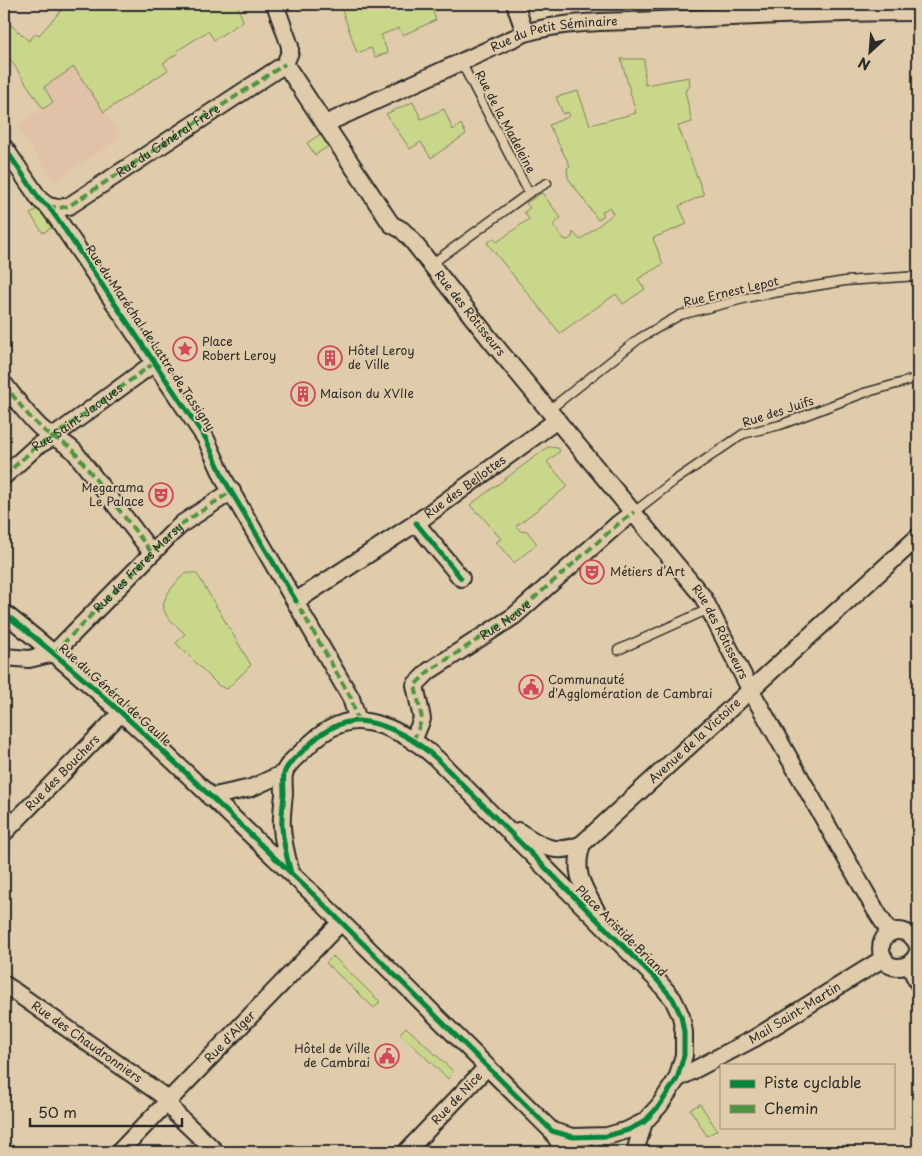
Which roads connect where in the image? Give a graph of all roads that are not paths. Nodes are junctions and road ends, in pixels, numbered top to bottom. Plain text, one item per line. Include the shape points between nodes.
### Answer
1 (275, 4) edge
2 (515, 4) edge
3 (828, 8) edge
4 (918, 12) edge
5 (525, 34) junction
6 (461, 62) junction
7 (285, 64) junction
8 (325, 124) junction
9 (4, 147) edge
10 (547, 183) dead end
11 (530, 193) junction
12 (48, 206) junction
13 (430, 265) junction
14 (918, 276) edge
15 (154, 363) junction
16 (918, 378) edge
17 (4, 384) edge
18 (553, 415) junction
19 (53, 437) junction
20 (4, 476) edge
21 (232, 491) junction
22 (634, 512) junction
23 (416, 523) junction
24 (918, 537) edge
25 (152, 554) junction
26 (461, 578) dead end
27 (296, 601) junction
28 (709, 608) junction
29 (4, 612) edge
30 (618, 650) dead end
31 (54, 653) junction
32 (4, 657) edge
33 (750, 689) junction
34 (122, 712) junction
35 (358, 721) junction
36 (413, 740) junction
37 (284, 773) junction
38 (210, 797) junction
39 (494, 816) junction
40 (4, 833) edge
41 (582, 844) junction
42 (291, 873) junction
43 (341, 922) junction
44 (606, 930) junction
45 (890, 933) junction
46 (916, 949) edge
47 (884, 958) junction
48 (918, 983) edge
49 (4, 984) edge
50 (487, 1067) junction
51 (677, 1079) junction
52 (169, 1102) junction
53 (644, 1122) junction
54 (552, 1131) junction
55 (119, 1152) edge
56 (216, 1152) edge
57 (406, 1152) edge
58 (565, 1152) edge
59 (635, 1152) edge

1 - 7 street via 290,46
2 - 5 street
3 - 4 street, Rue du Petit Séminaire
3 - 5 street, Rue du Petit Séminaire via 556,26
5 - 6 street, Rue du Petit Séminaire
6 - 8 street, Rue du Petit Séminaire
6 - 11 lane, Rue de la Madeleine
7 - 8 street
7 - 12 street, Rue du Général Frère via 69,206
8 - 13 street via 390,224 410,238
9 - 12 street, Rue du Maréchal de Lattre de Tassigny via 40,200
10 - 11 lane, Rue de la Madeleine
11 - 13 lane, Rue de la Madeleine
12 - 15 street, Rue du Maréchal de Lattre de Tassigny
13 - 18 street, Rue des Rôtisseurs
14 - 18 lane, Rue Ernest Lepot via 836,282 755,296 680,315 640,338
15 - 19 street, Rue Saint-Jacques
15 - 21 street, Rue du Maréchal de Lattre de Tassigny via 206,439
16 - 22 lane, Rue des Juifs via 864,393 780,425 743,434
17 - 19 street via 38,426
18 - 22 street, Rue des Rôtisseurs
18 - 23 street, Rue des Bellottes
19 - 20 street, Rue Saint-Jacques via 37,446
19 - 25 street via 74,451
21 - 25 street, Rue des Frères Marsy via 183,523
21 - 27 street, Rue du Maréchal de Lattre de Tassigny
22 - 28 street, Rue des Rôtisseurs
22 - 36 street, Rue Neuve via 514,616 429,671 415,685 422,719
23 - 26 street
23 - 27 street, Rue des Bellottes
24 - 33 street, Avenue de la Victoire
25 - 31 street, Rue des Frères Marsy
27 - 35 street, Rue du Maréchal de Lattre de Tassigny via 348,692
28 - 30 lane
28 - 33 street, Rue des Rôtisseurs
29 - 31 street, Rue du Général de Gaulle
31 - 32 street via 29,659
31 - 34 street, Rue du Général de Gaulle
33 - 41 street, Avenue de la Victoire
33 - 45 street, Rue des Rôtisseurs
34 - 38 street, Rue du Général de Gaulle
34 - 40 street, Rue des Bouchers
35 - 36 street, Place Aristide Briand
35 - 37 street, Place Aristide Briand via 330,728 310,743
36 - 39 street, Place Aristide Briand via 437,759
37 - 38 street, Place Aristide Briand via 250,788
37 - 42 street via 282,826
38 - 42 street
39 - 41 street, Place Aristide Briand via 551,849 570,849
39 - 44 street, Place Aristide Briand
41 - 44 street, Place Aristide Briand via 578,874
42 - 43 street
43 - 50 street
43 - 52 street, Rue d'Alger
44 - 51 street, Place Aristide Briand via 673,999 684,1032 684,1055
45 - 46 street via 908,932
45 - 47 street via 882,944
46 - 47 street via 898,968
46 - 48 street
47 - 51 street, Mail Saint-Martin via 755,1038
49 - 52 street, Rue des Chaudronniers
50 - 54 street
50 - 57 street, Rue de Nice
51 - 53 street, Place Aristide Briand
52 - 55 street, Rue d'Alger
52 - 56 street, Rue des Chaudronniers via 177,1115
53 - 54 street, Place Aristide Briand via 607,1136 573,1137
53 - 59 street
54 - 58 street

